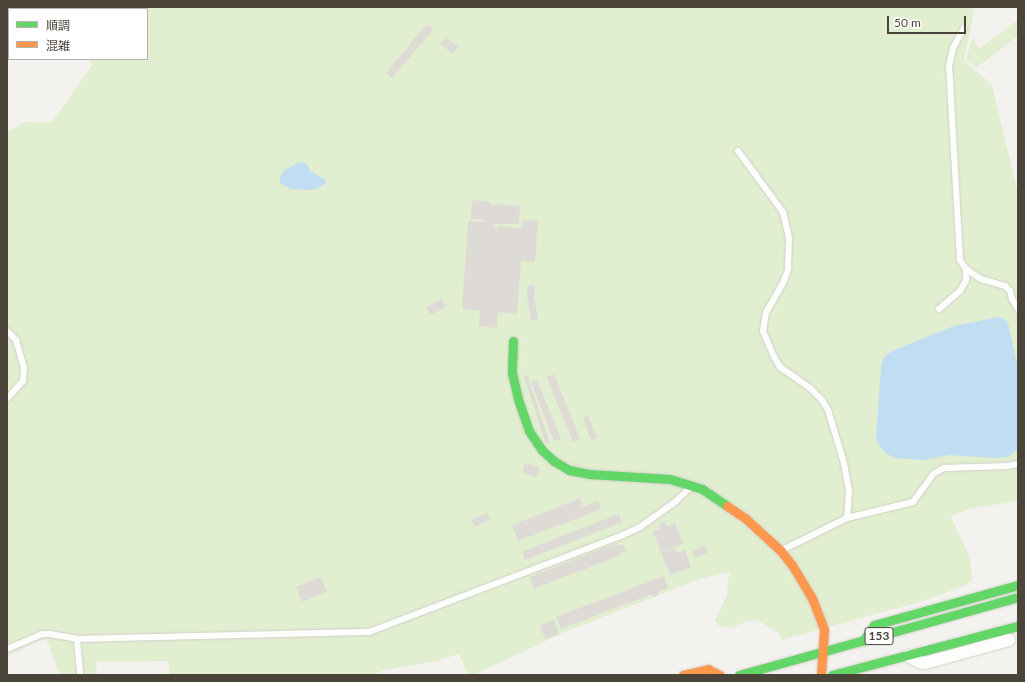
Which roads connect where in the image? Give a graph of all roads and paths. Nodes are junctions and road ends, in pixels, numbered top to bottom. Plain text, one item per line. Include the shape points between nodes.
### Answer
1 (964, 28) dead end
2 (738, 151) dead end
3 (966, 269) junction
4 (939, 308) dead end
5 (1018, 309) edge
6 (7, 331) edge
7 (513, 341) dead end
8 (7, 399) edge
9 (1018, 464) edge
10 (693, 486) junction
11 (847, 518) junction
12 (781, 551) junction
13 (1018, 585) edge
14 (1018, 597) edge
15 (1018, 626) edge
16 (1018, 637) edge
17 (77, 639) junction
18 (862, 641) junction
19 (7, 649) edge
20 (822, 652) junction
21 (907, 655) junction
22 (80, 675) edge
23 (682, 675) edge
24 (720, 675) edge
25 (739, 675) edge
26 (821, 675) edge
27 (832, 675) edge

1 - 3 lane via 953,48 949,66 960,260
2 - 11 lane via 783,212 789,239 788,270 766,312 763,331 780,366 811,389 828,410 848,484
3 - 4 lane via 966,280 960,291
3 - 5 lane via 981,278 1005,286
6 - 8 lane via 16,340 24,368 23,381
7 - 10 main road via 512,373 518,399 530,431 542,450 554,461 569,470 589,474 670,479
9 - 11 lane via 944,468 933,474 913,502
10 - 12 main road via 702,489 745,518
10 - 17 lane via 640,527 369,632
11 - 12 lane
12 - 20 main road via 812,598 824,630
13 - 18 main road via 874,625
14 - 18 main road, 153
15 - 21 main road, 153
16 - 21 street via 925,663
17 - 19 lane via 43,634
17 - 22 lane
18 - 20 main road, 153
20 - 25 main road, 153
20 - 26 main road
21 - 27 main road, 153
23 - 24 main road via 708,669

